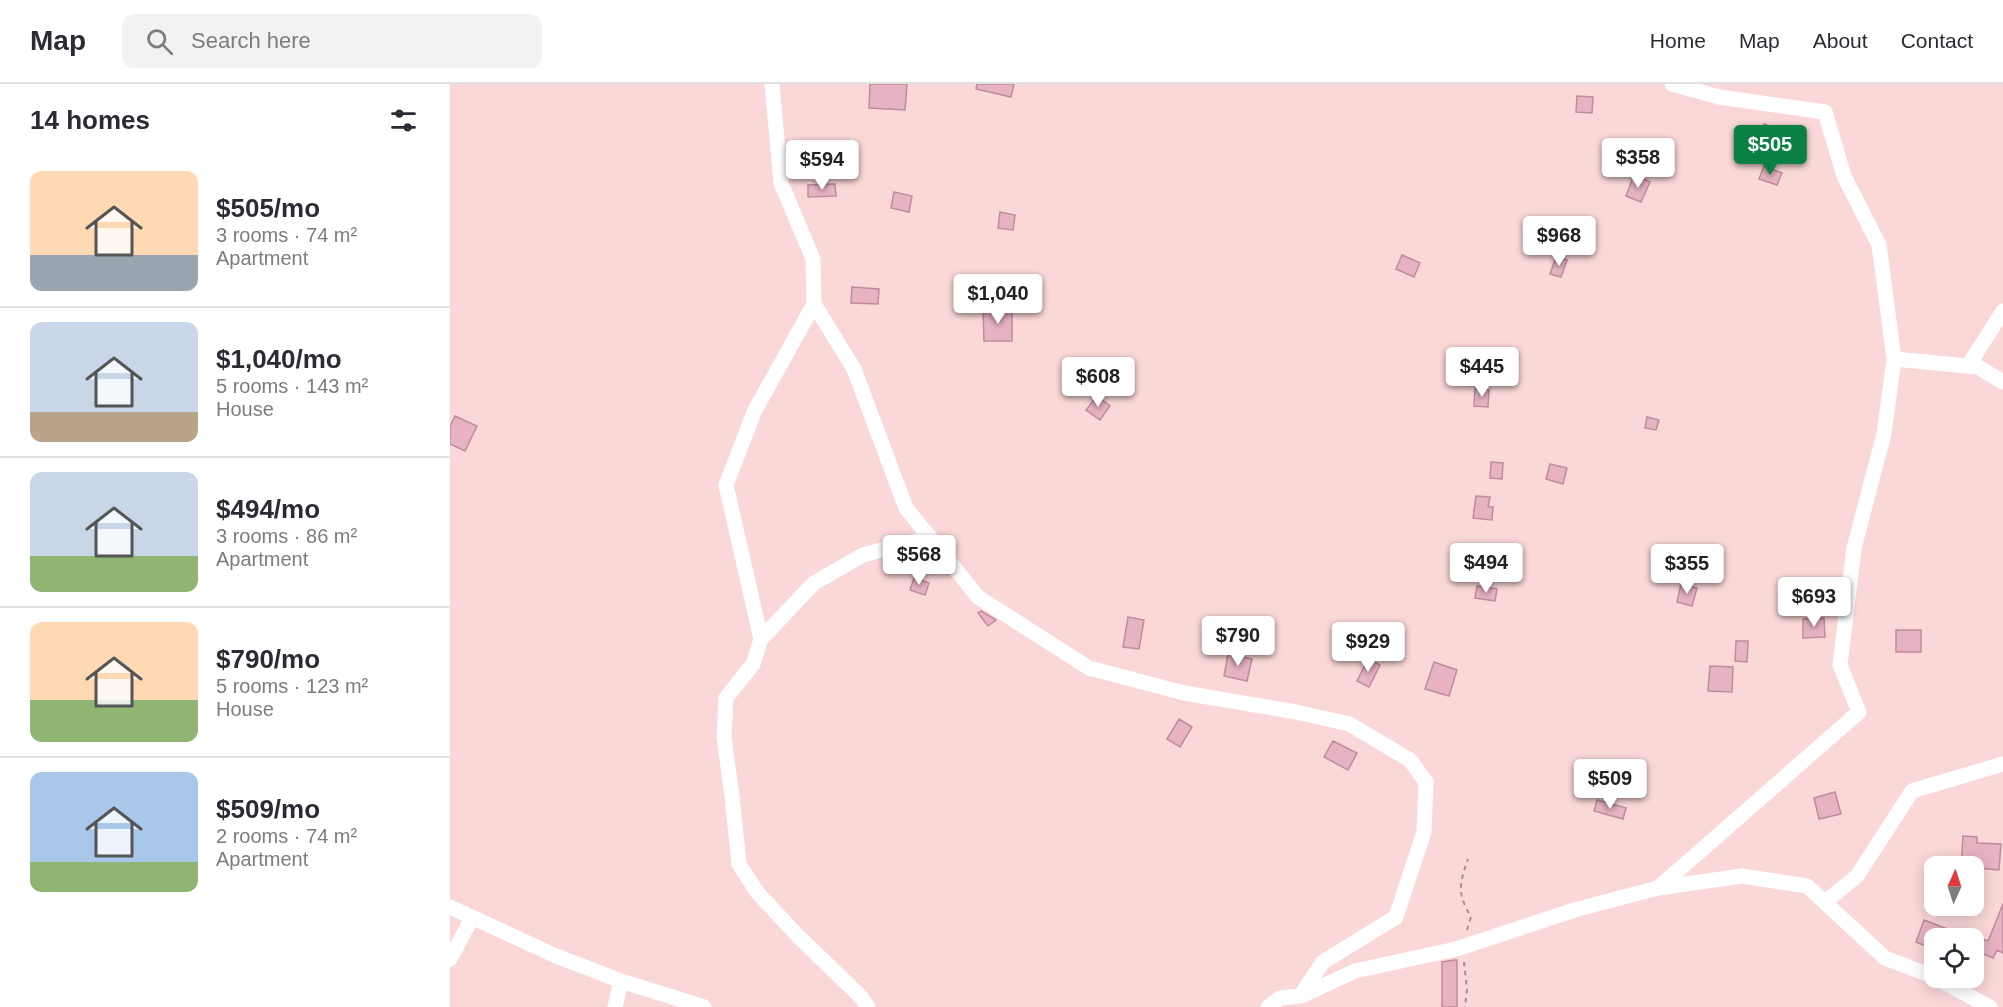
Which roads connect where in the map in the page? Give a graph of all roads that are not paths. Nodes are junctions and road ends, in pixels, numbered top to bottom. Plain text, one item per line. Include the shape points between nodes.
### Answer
1 (772, 84) edge
2 (1672, 84) edge
3 (814, 304) junction
4 (2003, 311) edge
5 (1894, 359) junction
6 (1968, 366) junction
7 (2003, 382) edge
8 (930, 537) junction
9 (761, 639) junction
10 (2003, 764) edge
11 (1807, 886) junction
12 (1658, 888) junction
13 (450, 907) edge
14 (472, 918) junction
15 (450, 959) edge
16 (1924, 973) edge
17 (621, 981) junction
18 (1955, 988) edge
19 (1300, 996) junction
20 (672, 1002) edge
21 (615, 1007) edge
22 (704, 1007) edge
23 (868, 1007) edge
24 (1268, 1007) edge
25 (1990, 1007) edge

1 - 3 street via 781,183 813,259
2 - 5 street via 1719,97 1825,112 1844,176 1879,245
3 - 8 street via 854,369 906,508
3 - 9 street via 754,412 726,485
4 - 6 street
5 - 6 street
5 - 12 street via 1884,434 1854,548 1840,664 1859,712
6 - 7 street via 1978,367
8 - 9 street via 862,555 814,583
8 - 19 street via 978,597 1089,668 1184,693 1349,724 1410,760 1426,782 1424,832 1396,917 1323,962
9 - 23 street via 753,664 726,698 724,737 739,864 757,892
10 - 11 street via 1912,791 1857,876 1825,902
11 - 12 street via 1742,876
11 - 16 street via 1885,958
12 - 19 street via 1578,909 1456,949 1355,970
13 - 14 street
14 - 15 street
14 - 17 street
17 - 20 street
17 - 21 street
18 - 25 street
19 - 24 street via 1280,998
20 - 22 street

